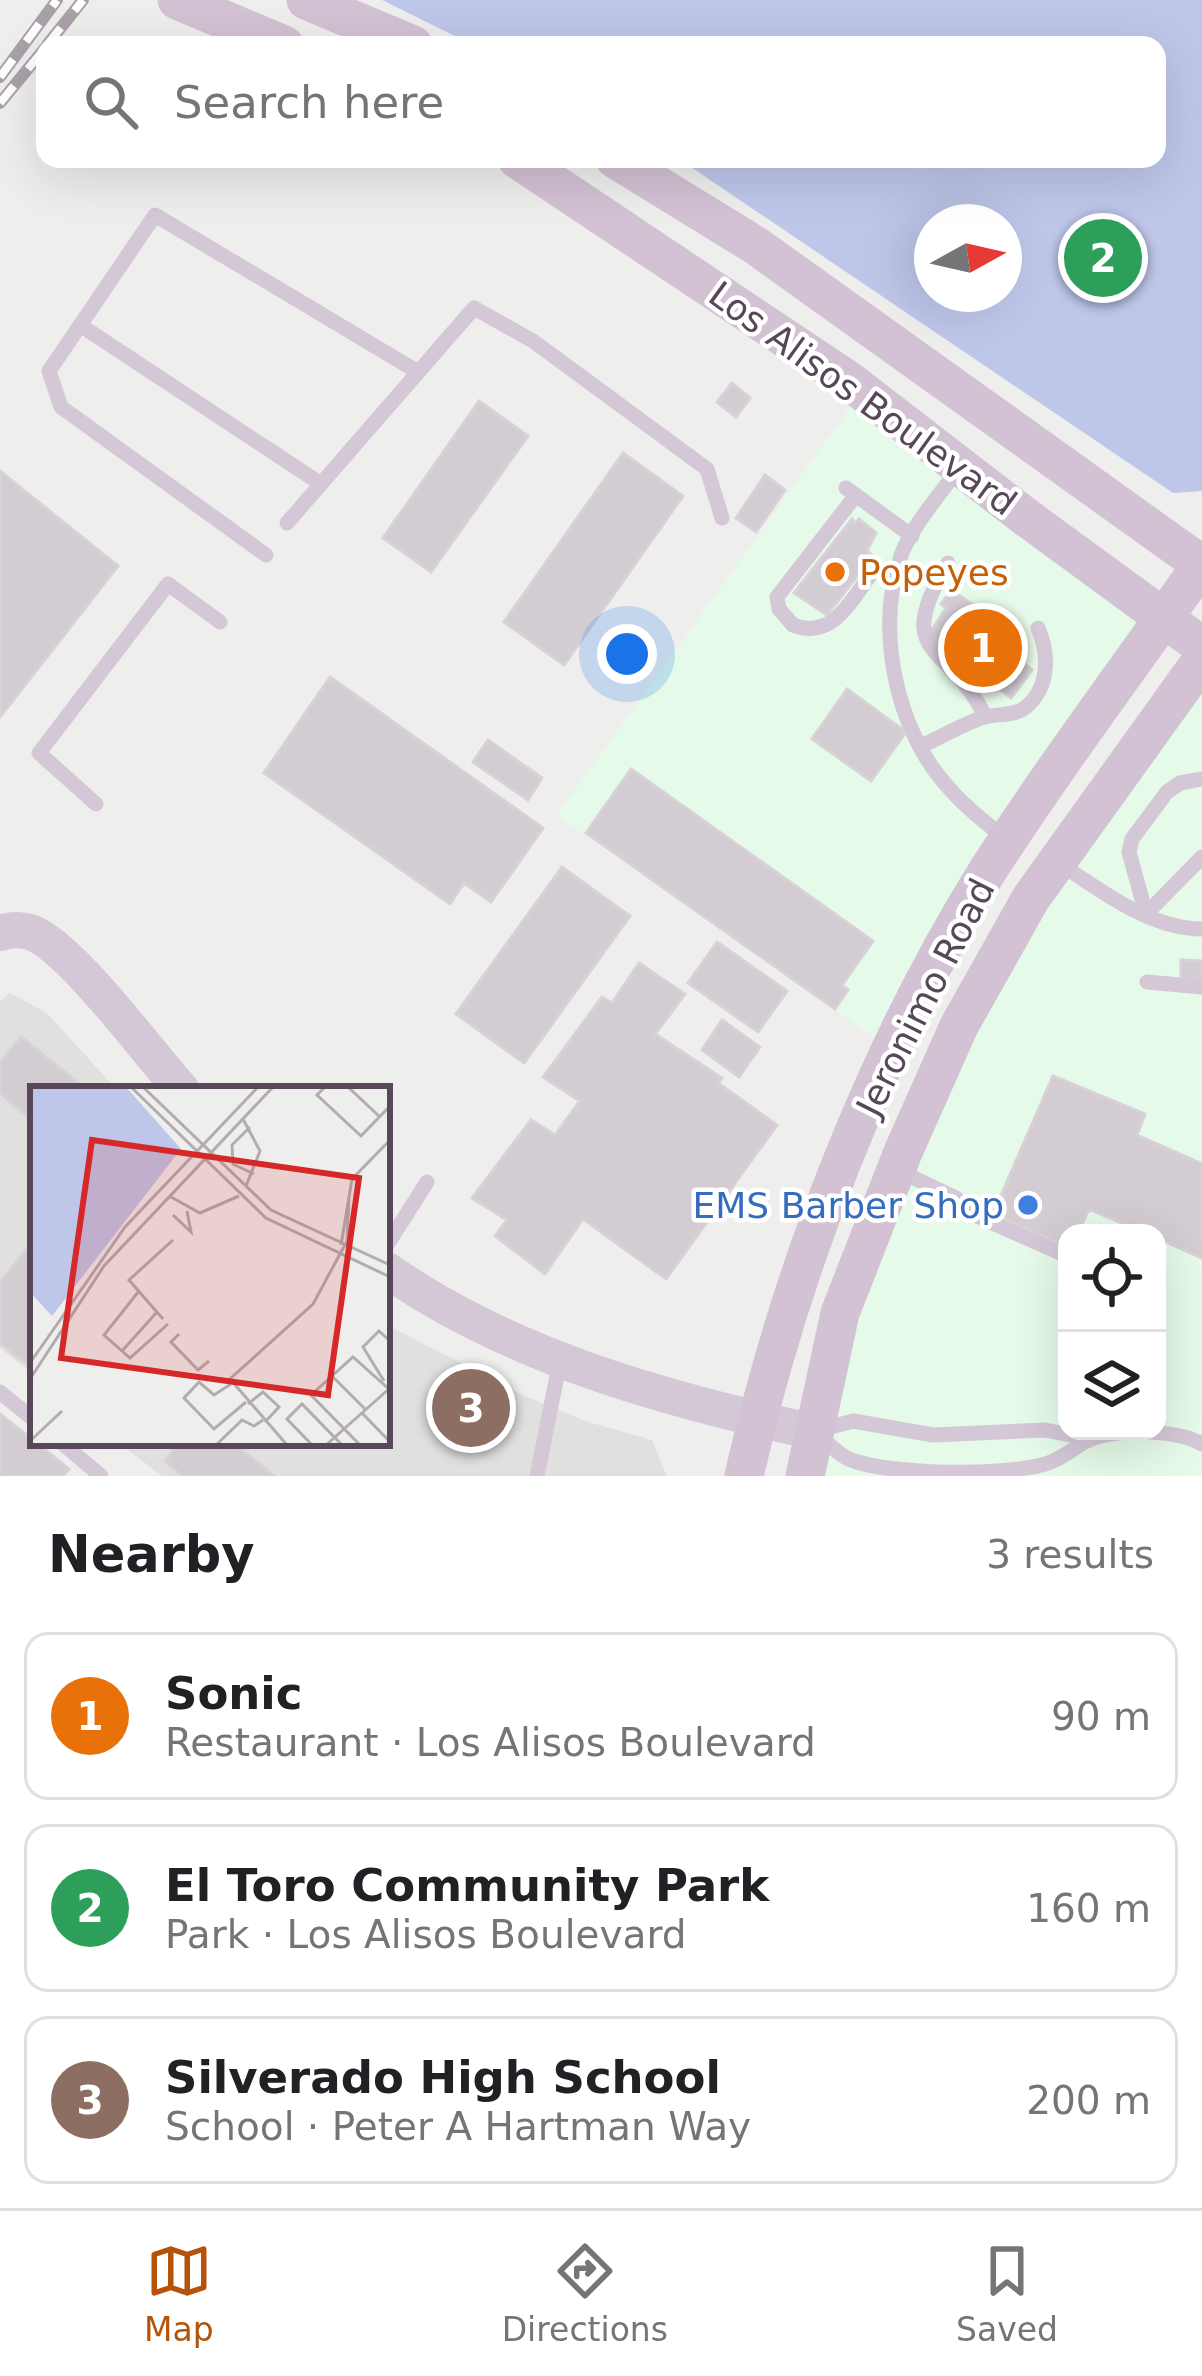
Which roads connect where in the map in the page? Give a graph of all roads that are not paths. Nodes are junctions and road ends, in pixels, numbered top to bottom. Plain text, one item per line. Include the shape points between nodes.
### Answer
1 (177, 0) edge
2 (306, 0) edge
3 (263, 36) edge
4 (392, 36) edge
5 (531, 168) edge
6 (630, 168) edge
7 (80, 326) junction
8 (418, 372) junction
9 (960, 466) junction
10 (321, 484) junction
11 (722, 518) dead end
12 (287, 523) dead end
13 (912, 536) junction
14 (266, 555) dead end
15 (948, 562) dead end
16 (1202, 564) edge
17 (898, 568) junction
18 (1163, 619) junction
19 (220, 622) dead end
20 (1038, 628) dead end
21 (1202, 646) edge
22 (1202, 660) edge
23 (986, 716) junction
24 (921, 746) junction
25 (1202, 779) edge
26 (96, 804) dead end
27 (1009, 841) junction
28 (1056, 862) junction
29 (1198, 866) edge
30 (1146, 914) junction
31 (1202, 929) edge
32 (6, 931) edge
33 (1147, 982) dead end
34 (1202, 987) edge
35 (178, 1086) edge
36 (896, 1169) junction
37 (427, 1182) dead end
38 (390, 1240) edge
39 (1058, 1252) edge
40 (390, 1272) edge
41 (560, 1358) junction
42 (0, 1392) edge
43 (30, 1417) edge
44 (756, 1419) junction
45 (814, 1432) junction
46 (1058, 1433) edge
47 (1166, 1435) edge
48 (1088, 1440) edge
49 (1202, 1444) edge
50 (66, 1446) edge
51 (101, 1476) edge
52 (537, 1476) edge
53 (744, 1476) edge
54 (805, 1476) edge

1 - 3 main road
2 - 4 main road
5 - 9 main road, Los Alisos Boulevard via 848,380
6 - 16 main road, Los Alisos Boulevard via 755,245
7 - 8 lane via 155,215
7 - 10 lane
7 - 14 lane via 49,371 61,407
8 - 10 lane
8 - 11 lane via 474,308 533,341 707,470
9 - 13 lane
9 - 18 main road, Los Alisos Boulevard
10 - 12 lane
13 - 17 lane
13 - 17 lane via 851,492 777,597 779,609 793,625 822,628 873,571
15 - 23 lane via 926,608 926,645
16 - 18 main road, Jeronimo Road
17 - 24 lane via 889,642
18 - 21 main road, Los Alisos Boulevard
18 - 27 main road, Jeronimo Road
19 - 26 lane via 168,584 39,753
20 - 23 lane via 1047,656 1038,688 1027,706
22 - 28 main road, Jeronimo Road
23 - 24 lane
24 - 27 lane via 971,813
25 - 30 lane via 1167,792 1132,839
27 - 44 main road, Jeronimo Road via 913,1003 791,1297
28 - 30 lane
28 - 36 main road, Jeronimo Road via 959,1026
29 - 30 lane
30 - 31 lane
32 - 35 street via 34,933 63,954
33 - 34 lane
36 - 39 lane via 956,1198 970,1214
36 - 45 main road, Jeronimo Road via 840,1313
37 - 38 lane
40 - 41 street
41 - 44 street
41 - 52 lane
42 - 43 lane
44 - 45 street
44 - 53 main road, Jeronimo Road
45 - 46 lane via 853,1421 933,1435
45 - 48 lane via 848,1460 976,1476 1051,1463
45 - 54 main road, Jeronimo Road
47 - 49 lane
50 - 51 lane

